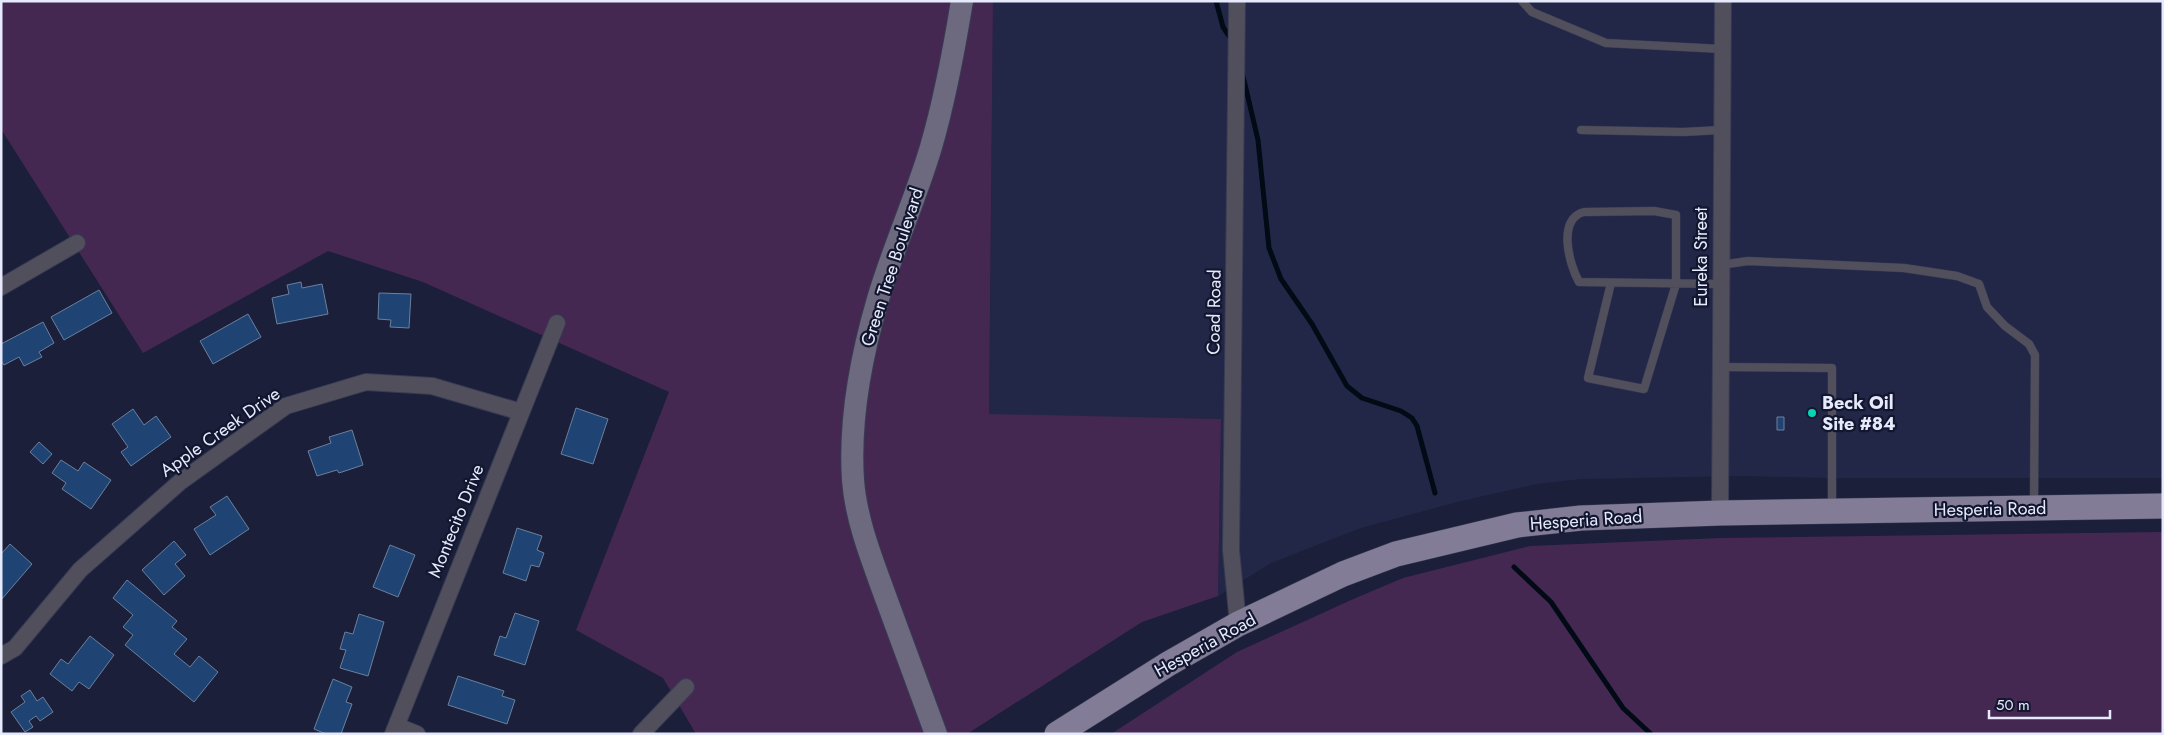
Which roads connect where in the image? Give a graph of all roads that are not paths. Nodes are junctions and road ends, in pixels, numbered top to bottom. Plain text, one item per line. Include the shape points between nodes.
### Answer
1 (962, 1) edge
2 (1237, 1) edge
3 (1522, 1) edge
4 (1723, 1) edge
5 (1722, 49) junction
6 (1580, 130) dead end
7 (1721, 130) junction
8 (77, 243) dead end
9 (1721, 265) junction
10 (1611, 283) junction
11 (1676, 284) junction
12 (1720, 284) junction
13 (1, 287) edge
14 (557, 323) dead end
15 (1720, 367) junction
16 (521, 412) junction
17 (2163, 506) edge
18 (2034, 509) junction
19 (1832, 510) junction
20 (1720, 512) junction
21 (1238, 624) junction
22 (1, 656) edge
23 (686, 687) dead end
24 (395, 730) edge
25 (417, 734) edge
26 (641, 734) edge
27 (936, 734) edge
28 (1057, 734) edge

1 - 27 main road, Green Tree Boulevard via 950,72 931,148 878,299 853,418 853,481 858,511 873,562
2 - 21 street, Coad Road via 1231,550
3 - 5 lane via 1532,12 1606,44
4 - 5 street, Eureka Street
5 - 7 street, Eureka Street
6 - 7 lane
7 - 9 street, Eureka Street
8 - 13 street
9 - 12 street, Eureka Street
9 - 18 lane via 1748,261 1904,268 1957,276 1979,284 1987,307 2029,344 2035,355
10 - 11 lane
10 - 11 lane via 1588,378 1644,389
10 - 11 lane via 1579,282 1572,270 1568,253 1569,230 1575,214 1673,213 1677,220
11 - 12 lane
12 - 15 street, Eureka Street
14 - 16 street, Montecito Drive
15 - 19 lane via 1832,368
15 - 20 street, Eureka Street
16 - 22 street, Apple Creek Drive via 432,386 366,382 286,406 180,482 80,570 15,648
16 - 24 street, Montecito Drive
17 - 18 main road, Hesperia Road
18 - 19 main road, Hesperia Road
19 - 20 main road, Hesperia Road
20 - 21 main road, Hesperia Road via 1581,518 1517,525 1396,554 1343,574
21 - 28 main road, Hesperia Road
23 - 26 street
24 - 25 street

